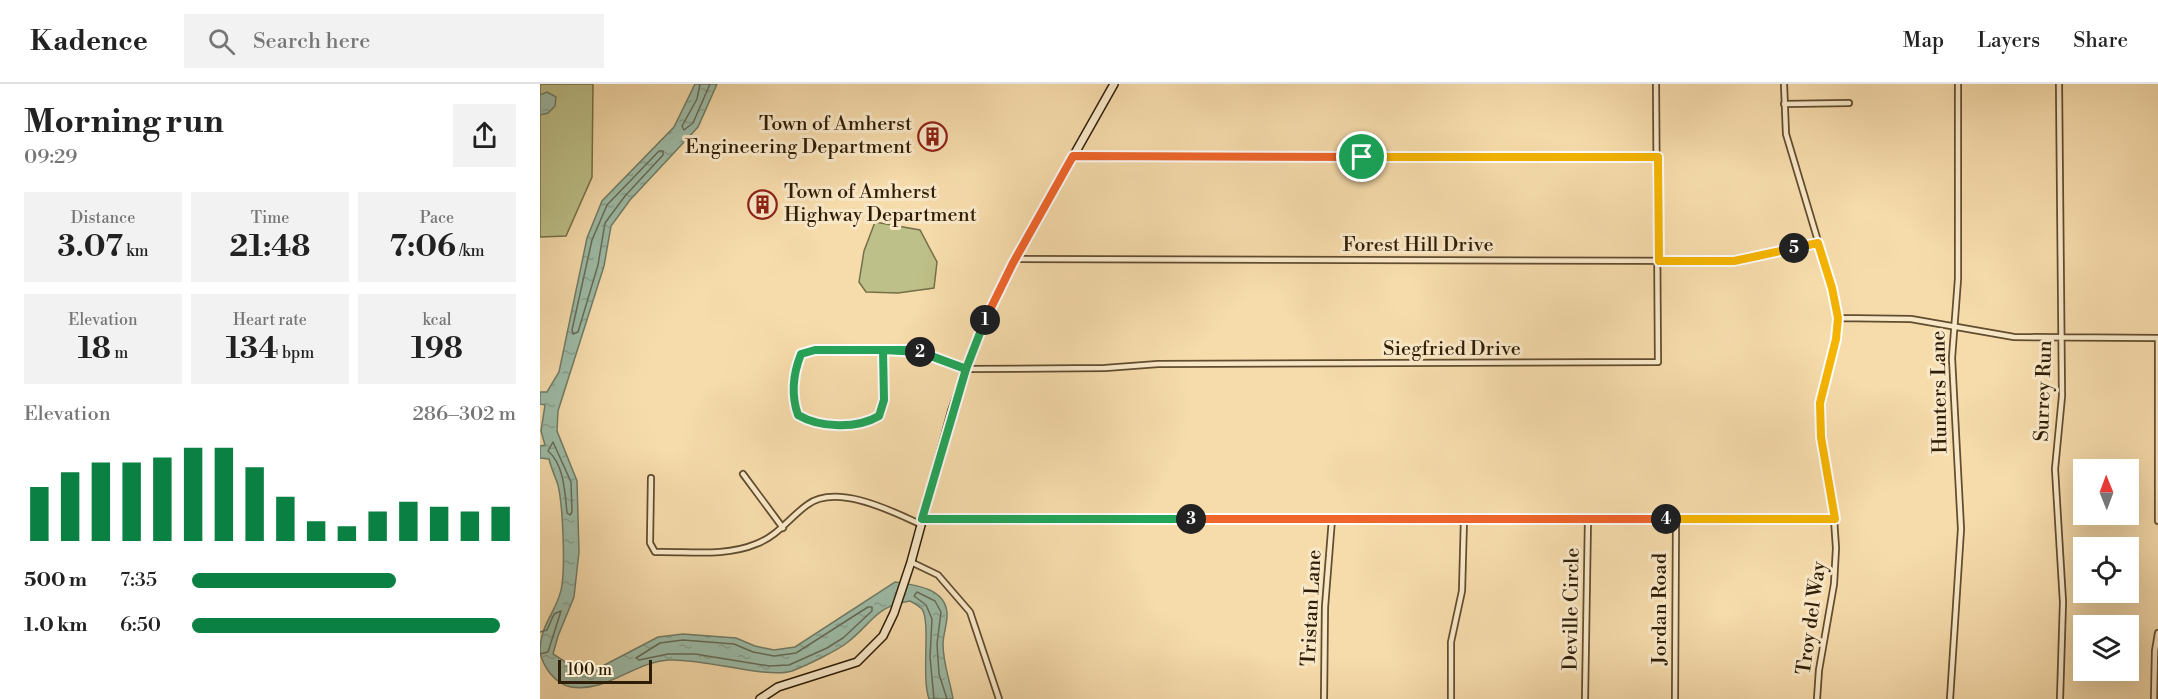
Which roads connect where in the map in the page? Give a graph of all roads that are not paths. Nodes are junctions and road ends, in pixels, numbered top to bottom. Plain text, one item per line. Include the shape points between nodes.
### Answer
1 (1114, 84) edge
2 (1656, 84) edge
3 (1784, 84) edge
4 (1958, 84) edge
5 (2059, 84) edge
6 (1849, 103) dead end
7 (1784, 104) junction
8 (1073, 156) junction
9 (1658, 157) junction
10 (1818, 243) junction
11 (1016, 259) junction
12 (1659, 261) junction
13 (1838, 318) junction
14 (1953, 326) junction
15 (2062, 337) junction
16 (2158, 338) edge
17 (883, 350) junction
18 (966, 369) junction
19 (2158, 437) edge
20 (743, 474) dead end
21 (651, 478) dead end
22 (1332, 519) junction
23 (1464, 519) junction
24 (1588, 519) junction
25 (1676, 519) junction
26 (1835, 519) junction
27 (921, 521) junction
28 (2158, 521) edge
29 (783, 528) junction
30 (911, 562) junction
31 (2158, 633) edge
32 (760, 699) edge
33 (999, 699) edge
34 (1323, 699) edge
35 (1451, 699) edge
36 (1585, 699) edge
37 (1675, 699) edge
38 (1817, 699) edge
39 (1950, 699) edge
40 (2060, 699) edge
41 (2154, 699) edge

1 - 8 street
2 - 9 street, Siegfried Drive
3 - 7 street, Troy del Way
4 - 14 street, Hunters Lane via 1958,279
5 - 15 street, Surrey Run
6 - 7 street
7 - 10 street, Troy del Way via 1786,135
8 - 9 street
8 - 11 street
9 - 12 street, Siegfried Drive
10 - 12 street, Forest Hill Drive via 1734,261
10 - 13 street, Troy del Way
11 - 12 street, Forest Hill Drive
11 - 18 street
12 - 18 street, Siegfried Drive via 1660,357 1652,364 1158,364
13 - 14 street via 1911,319
13 - 26 street, Troy del Way via 1820,412
14 - 15 street via 2014,337
14 - 39 street, Hunters Lane via 1961,528
15 - 16 street
15 - 40 street, Surrey Run via 2062,396 2055,469 2063,602
16 - 19 street
17 - 17 street via 884,400 879,416 866,424 813,424 798,415 793,400 795,368 801,354 815,350
17 - 18 street via 915,350
18 - 27 street
19 - 28 street
20 - 29 street
21 - 29 street via 650,543 656,552 732,551 757,544
22 - 23 street
22 - 27 street
22 - 34 street, Tristan Lane via 1323,630
23 - 24 street
23 - 35 street via 1462,591 1450,642
24 - 25 street
24 - 36 street, Deville Circle
25 - 26 street
25 - 37 street, Jordan Road
26 - 38 street, Troy del Way via 1834,584
27 - 29 street via 849,498 814,501
27 - 30 street
30 - 32 street via 883,636 856,662 778,687
30 - 33 street via 938,575 970,612
31 - 41 street

